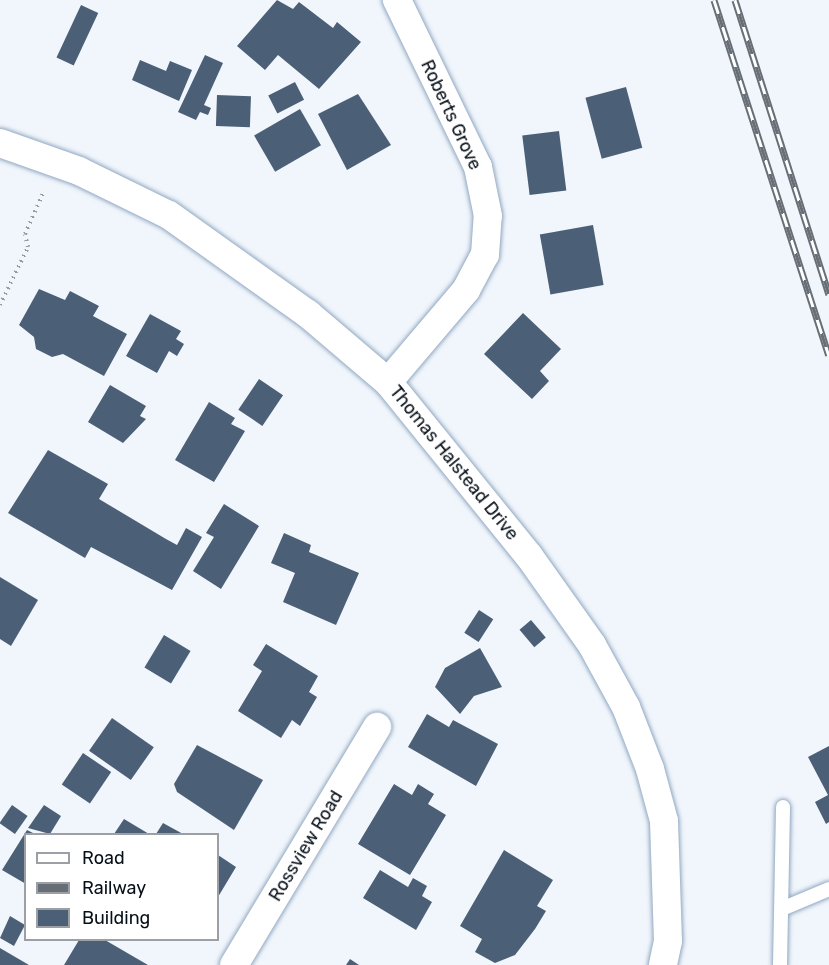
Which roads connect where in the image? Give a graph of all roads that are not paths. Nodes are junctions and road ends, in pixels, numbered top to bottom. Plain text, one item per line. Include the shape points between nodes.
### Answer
1 (397, 0) edge
2 (0, 143) edge
3 (388, 382) junction
4 (377, 727) dead end
5 (783, 807) dead end
6 (829, 889) edge
7 (784, 908) junction
8 (234, 965) edge
9 (663, 965) edge
10 (780, 965) edge

1 - 3 street, Roberts Grove via 478,167 488,216 485,255 466,290
2 - 3 street, Thomas Halstead Drive via 79,171 169,215 239,260
3 - 9 street, Thomas Halstead Drive via 530,556 592,645 626,707 664,821 668,941
4 - 8 street, Rossview Road
5 - 7 lane
6 - 7 lane
7 - 10 lane

